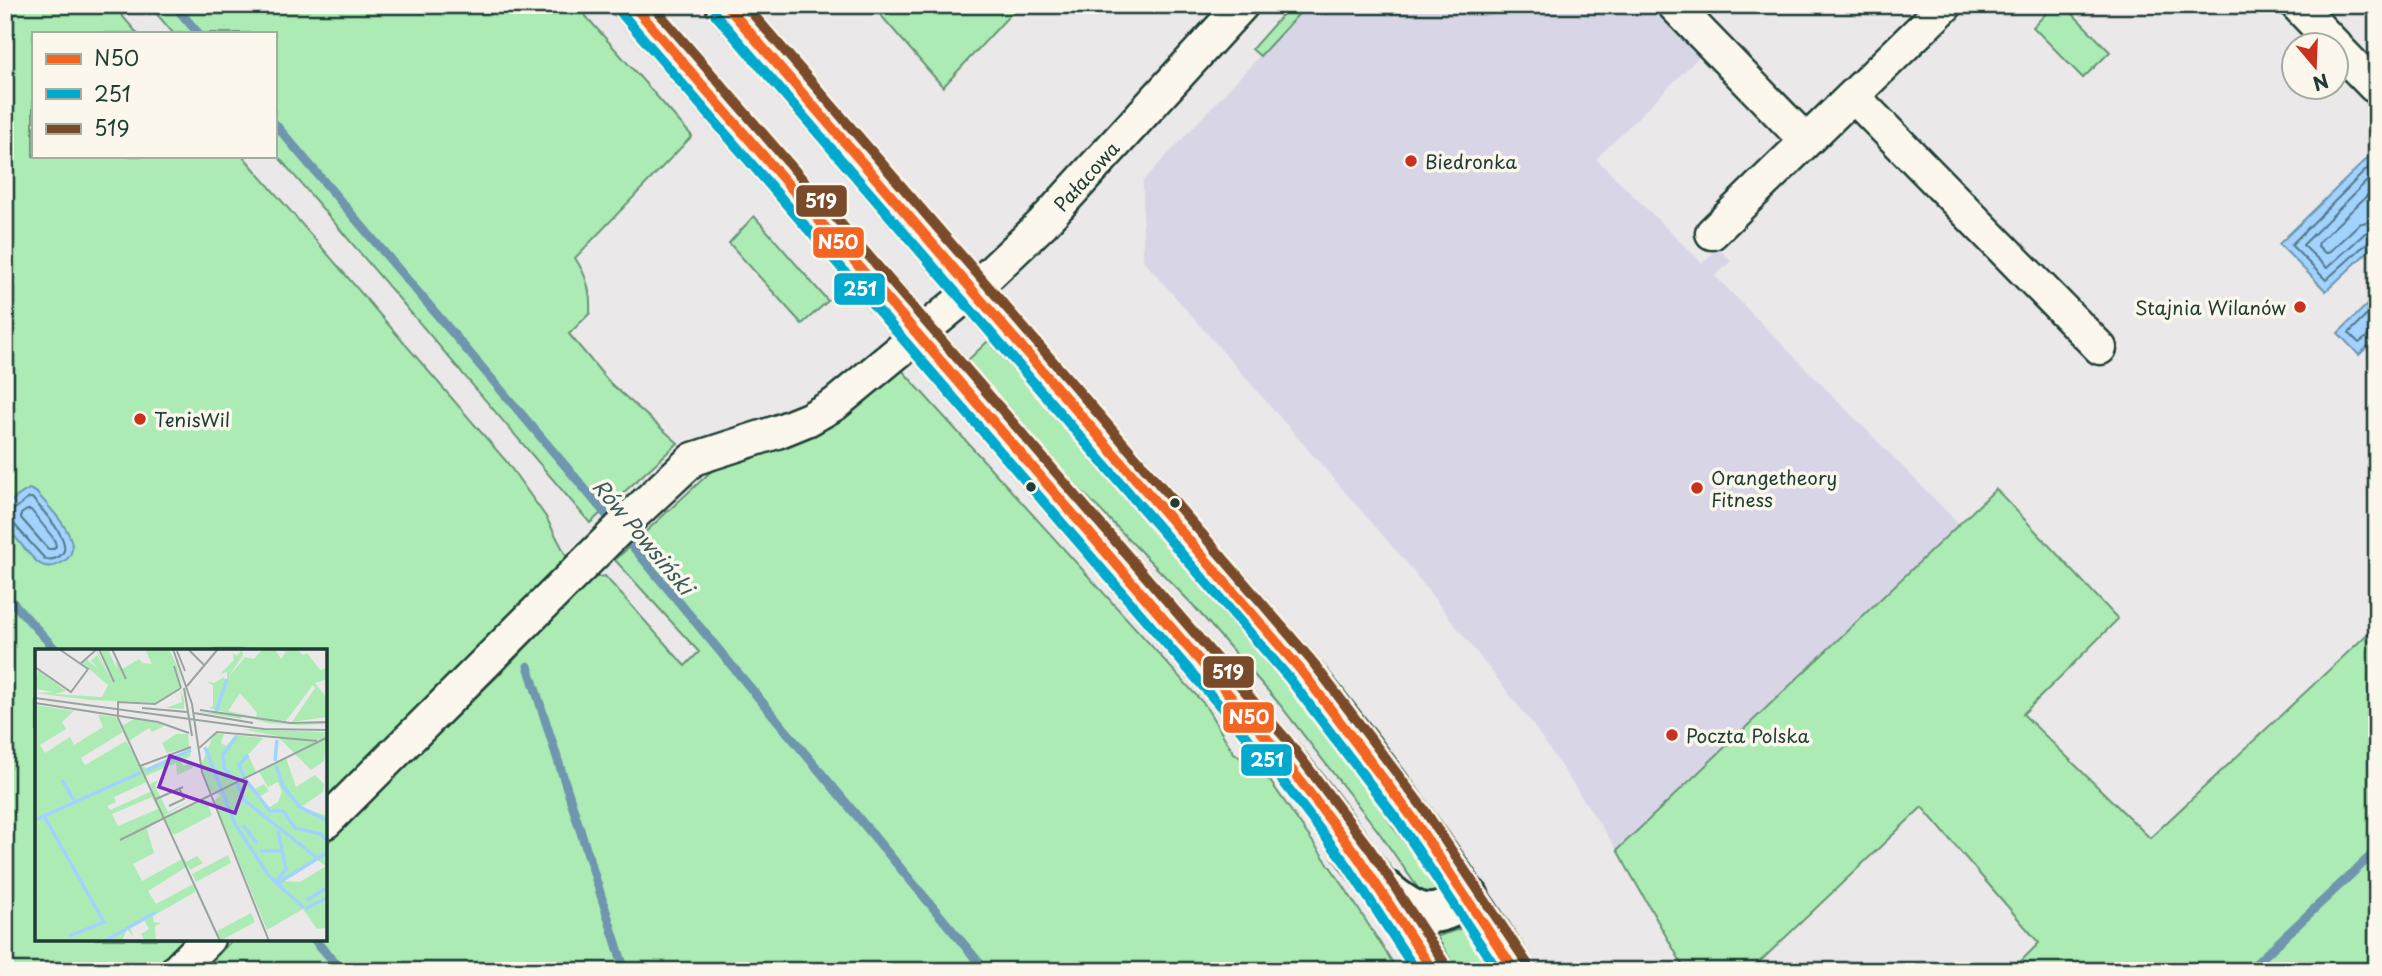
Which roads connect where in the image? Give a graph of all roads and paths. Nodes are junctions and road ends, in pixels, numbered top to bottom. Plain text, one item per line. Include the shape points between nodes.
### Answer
1 (633, 5) edge
2 (726, 5) edge
3 (1241, 5) edge
4 (1674, 5) edge
5 (1946, 5) edge
6 (2297, 5) edge
7 (2323, 32) edge
8 (2350, 61) edge
9 (2374, 86) dead end
10 (1853, 96) junction
11 (1806, 141) junction
12 (1712, 233) dead end
13 (973, 290) junction
14 (920, 335) junction
15 (2100, 348) dead end
16 (327, 821) edge
17 (1377, 883) junction
18 (1469, 897) junction
19 (206, 941) edge
20 (176, 971) edge
21 (1433, 971) edge
22 (1515, 971) edge

1 - 14 main road
2 - 13 main road
3 - 13 street, Pałacowa via 1042,224
4 - 11 street
5 - 10 street
6 - 7 street
8 - 9 street
10 - 11 street
10 - 15 street
11 - 12 street
13 - 14 street, Pałacowa
13 - 18 main road via 1308,678
14 - 16 street, Pałacowa via 835,404 808,419 694,459
14 - 17 main road via 1276,749
17 - 18 main road via 1416,912 1439,913
17 - 21 main road
18 - 22 main road
19 - 20 street

